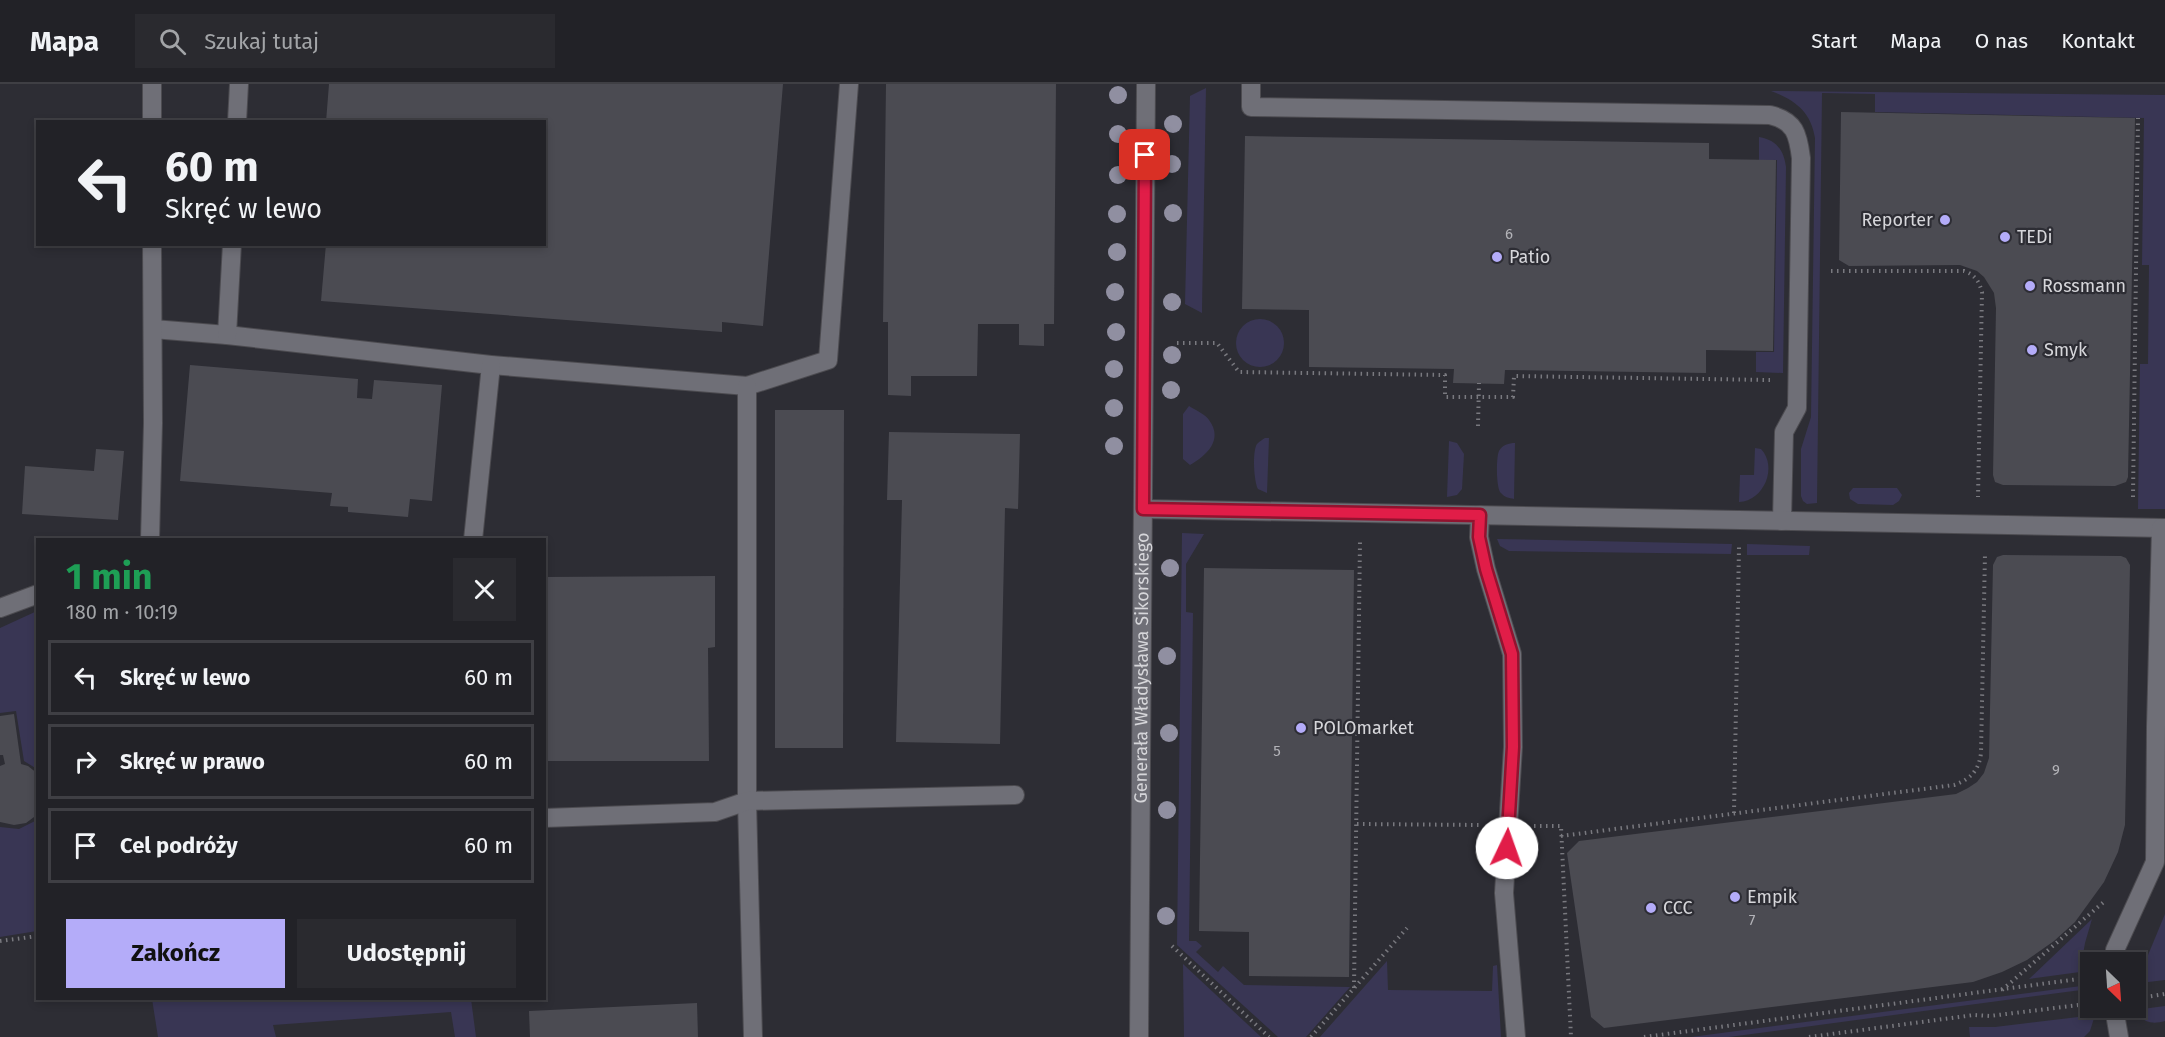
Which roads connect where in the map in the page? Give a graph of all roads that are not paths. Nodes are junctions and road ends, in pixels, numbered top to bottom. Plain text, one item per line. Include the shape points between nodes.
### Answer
1 (152, 84) edge
2 (239, 84) edge
3 (849, 84) edge
4 (1146, 84) edge
5 (1251, 84) edge
6 (152, 120) edge
7 (237, 120) edge
8 (152, 246) edge
9 (232, 246) edge
10 (153, 329) junction
11 (227, 335) junction
12 (491, 365) junction
13 (747, 386) junction
14 (1143, 509) junction
15 (1480, 515) junction
16 (1782, 521) junction
17 (2163, 528) edge
18 (150, 538) edge
19 (472, 538) edge
20 (36, 595) edge
21 (0, 608) edge
22 (1015, 795) dead end
23 (747, 801) junction
24 (546, 818) edge
25 (2115, 952) edge
26 (2116, 1018) edge
27 (753, 1037) edge
28 (1139, 1037) edge
29 (1516, 1037) edge
30 (2119, 1037) edge

1 - 6 street
2 - 7 street
3 - 13 street via 828,360
4 - 14 street, Generała Władysława Sikorskiego
5 - 16 street via 1251,107 1770,115 1791,125 1801,158 1798,380 1797,408 1784,432
8 - 10 street
9 - 11 street
10 - 11 street
10 - 18 street
11 - 12 street
12 - 13 street
12 - 19 street
13 - 23 street
14 - 15 street
14 - 28 street, Generała Władysława Sikorskiego
15 - 16 street
15 - 29 street via 1479,537 1486,569 1512,654 1513,747 1504,893
16 - 17 street
17 - 25 street via 2155,862
20 - 21 street
22 - 23 street
23 - 24 street via 715,812
23 - 27 street
26 - 30 street

